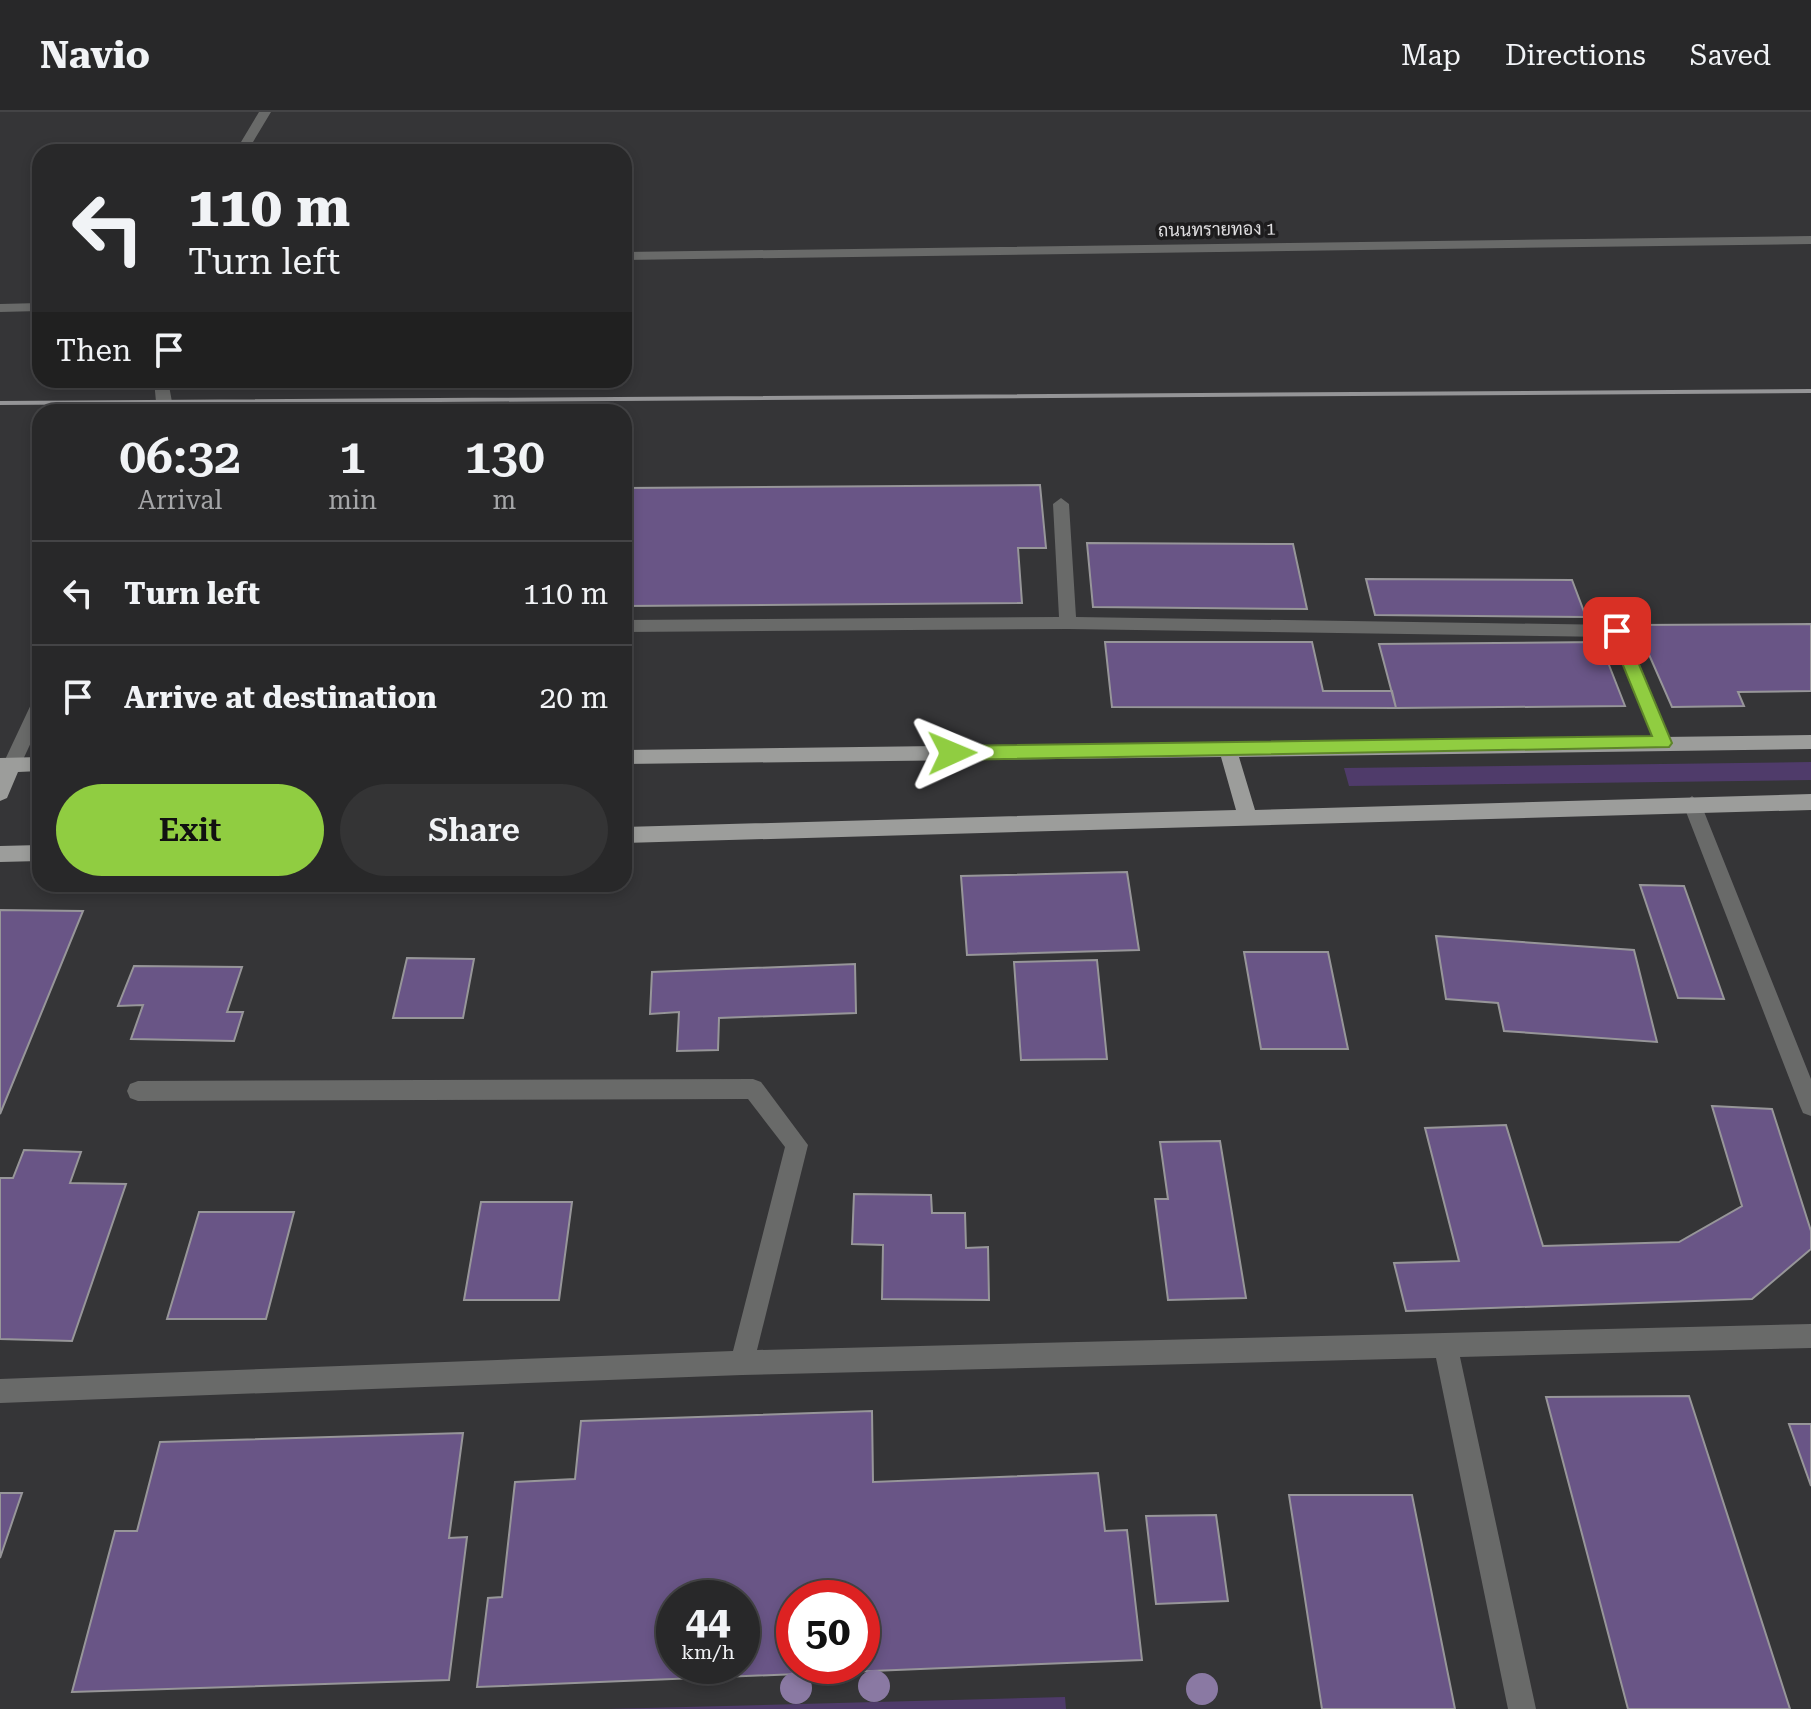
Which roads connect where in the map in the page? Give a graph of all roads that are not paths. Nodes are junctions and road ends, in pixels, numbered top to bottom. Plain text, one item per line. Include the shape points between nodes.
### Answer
1 (265, 112) edge
2 (246, 144) edge
3 (1811, 240) edge
4 (632, 256) edge
5 (32, 307) edge
6 (0, 308) edge
7 (1061, 504) dead end
8 (1068, 623) junction
9 (632, 626) edge
10 (32, 717) edge
11 (1811, 742) edge
12 (1663, 743) junction
13 (1227, 747) junction
14 (632, 757) edge
15 (6, 764) edge
16 (32, 764) edge
17 (0, 793) edge
18 (1811, 802) edge
19 (1692, 804) junction
20 (1247, 816) junction
21 (632, 835) edge
22 (32, 853) edge
23 (0, 854) edge
24 (138, 1091) dead end
25 (1811, 1106) edge
26 (1811, 1336) edge
27 (1446, 1346) junction
28 (742, 1363) junction
29 (0, 1391) edge
30 (1522, 1709) edge

1 - 2 street
3 - 4 street, ถนนทรายทอง 1
5 - 6 street
7 - 8 street
8 - 9 street
8 - 12 street via 1617,631
10 - 15 street
11 - 12 main road
12 - 13 main road
13 - 14 main road
13 - 20 main road
15 - 16 main road
15 - 17 main road
18 - 19 main road
19 - 20 main road
19 - 25 street
20 - 21 main road
22 - 23 main road
24 - 28 street via 753,1089 797,1145
26 - 27 street
27 - 28 street
27 - 30 street
28 - 29 street

